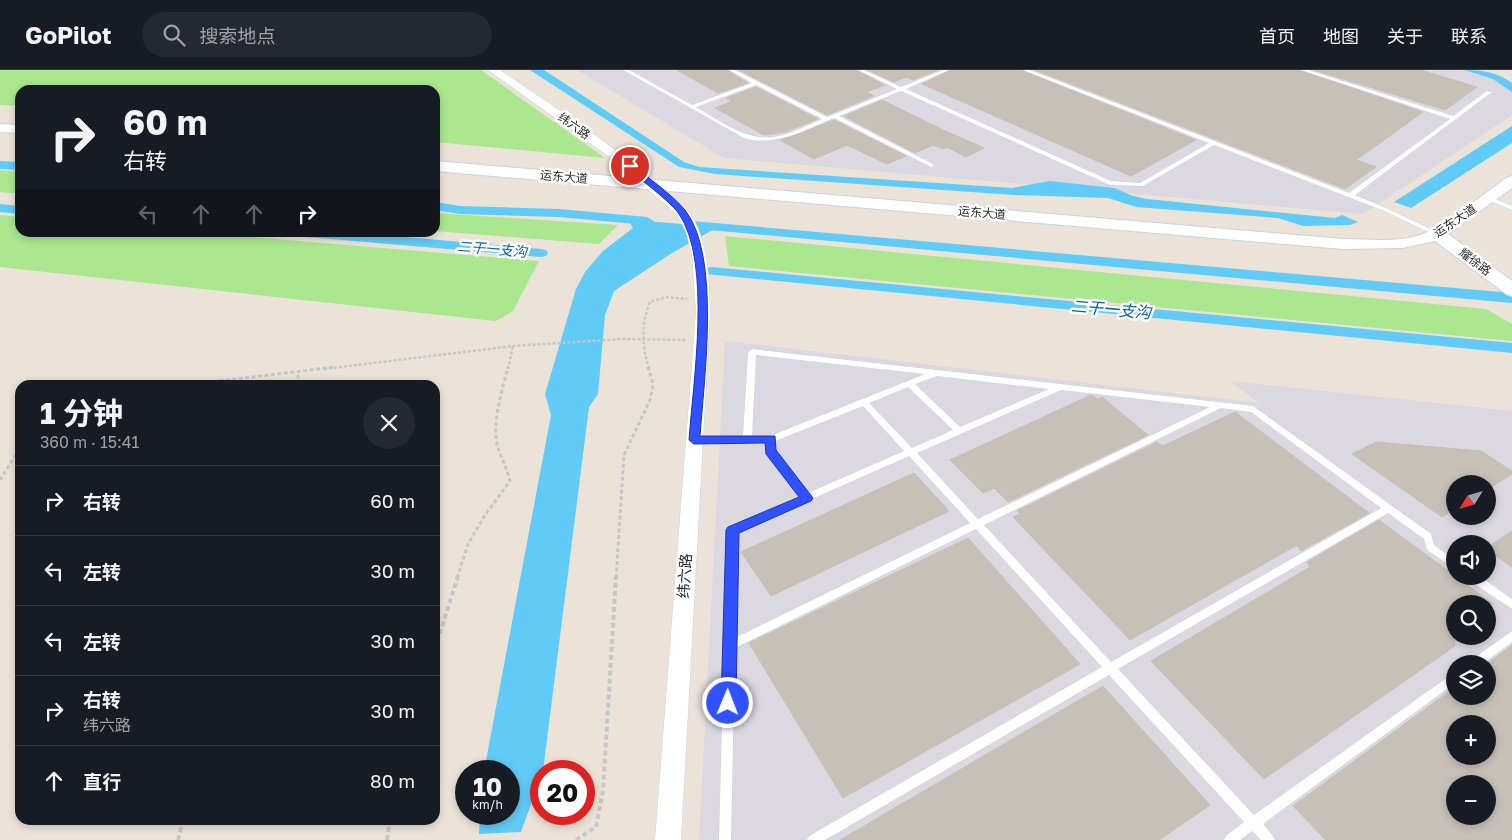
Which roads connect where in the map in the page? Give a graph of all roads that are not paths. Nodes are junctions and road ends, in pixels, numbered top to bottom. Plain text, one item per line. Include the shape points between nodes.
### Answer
1 (493, 70) edge
2 (625, 70) edge
3 (731, 70) edge
4 (860, 70) edge
5 (947, 70) edge
6 (1025, 70) edge
7 (1303, 70) edge
8 (757, 83) junction
9 (901, 89) junction
10 (1489, 92) dead end
11 (691, 107) junction
12 (834, 116) junction
13 (1454, 118) junction
14 (826, 119) junction
15 (0, 128) edge
16 (15, 129) edge
17 (1214, 143) junction
18 (931, 165) dead end
19 (440, 166) edge
20 (1512, 181) edge
21 (652, 185) junction
22 (1350, 196) junction
23 (1488, 198) junction
24 (1512, 208) edge
25 (1437, 234) junction
26 (1512, 290) edge
27 (937, 373) junction
28 (910, 384) junction
29 (1060, 387) junction
30 (864, 402) junction
31 (1220, 406) junction
32 (959, 431) junction
33 (771, 439) junction
34 (694, 440) junction
35 (747, 440) junction
36 (912, 452) junction
37 (807, 498) junction
38 (1388, 508) junction
39 (978, 524) junction
40 (1446, 559) edge
41 (1484, 585) edge
42 (1512, 605) edge
43 (1512, 636) edge
44 (730, 644) junction
45 (1486, 655) edge
46 (1111, 668) junction
47 (1446, 684) edge
48 (1254, 823) junction
49 (668, 840) edge
50 (725, 840) edge
51 (813, 840) edge
52 (1230, 840) edge
53 (1269, 840) edge

1 - 21 street, 纬六路 via 619,157
2 - 11 lane
3 - 8 lane
4 - 9 lane
5 - 9 lane
6 - 17 lane
7 - 13 lane
8 - 11 lane
8 - 14 lane
9 - 12 lane
9 - 17 lane via 1110,183 1133,186 1147,182
10 - 13 lane
11 - 14 lane via 751,139 786,136
12 - 14 lane
12 - 18 lane
13 - 22 lane
15 - 16 street
17 - 22 lane
19 - 21 street, 运东大道
20 - 23 street, 运东大道
21 - 25 street, 运东大道 via 1343,244 1400,245
21 - 34 street, 纬六路 via 685,216 697,246 703,308
22 - 25 lane
23 - 24 lane
23 - 25 street, 运东大道
25 - 26 street, 耀徐路
27 - 28 lane
27 - 29 lane
27 - 35 lane via 752,352
28 - 30 lane
28 - 32 lane
29 - 31 lane
29 - 32 lane
30 - 33 lane
30 - 36 lane
31 - 38 lane via 1253,409
31 - 39 lane
32 - 36 lane
33 - 35 lane
33 - 37 lane via 770,451
34 - 35 lane
34 - 49 street, 纬六路
36 - 37 lane
36 - 39 lane
37 - 44 lane via 732,530
38 - 40 lane via 1428,538 1430,547
38 - 46 lane
39 - 44 lane
39 - 46 lane
41 - 42 lane
43 - 45 lane
44 - 50 lane
46 - 48 lane
46 - 51 lane
47 - 48 lane
48 - 52 lane
48 - 53 lane

